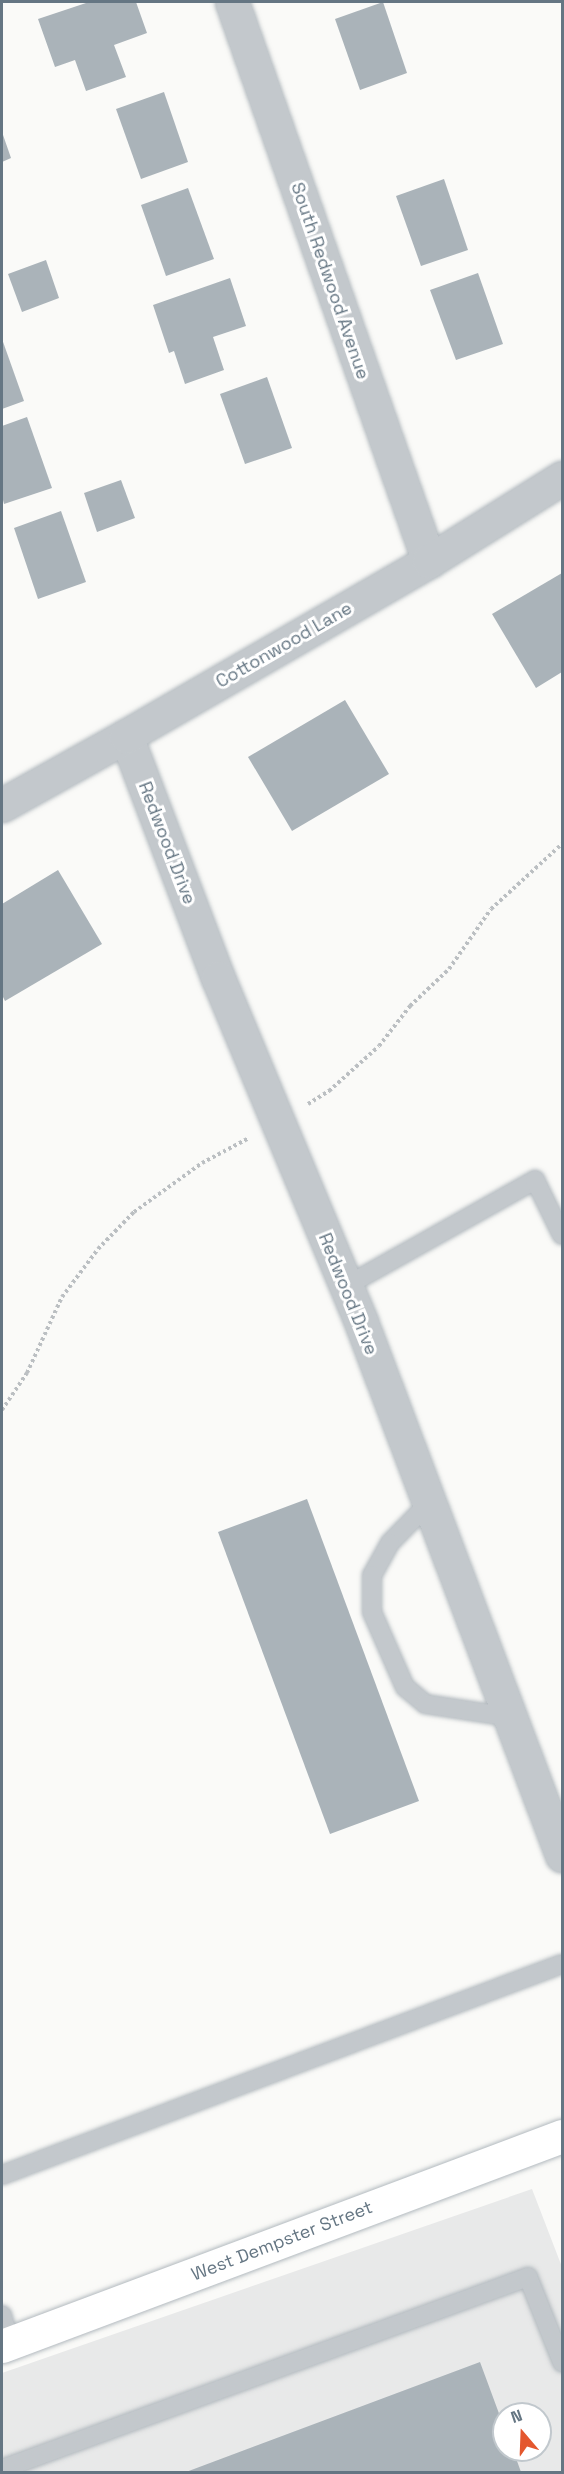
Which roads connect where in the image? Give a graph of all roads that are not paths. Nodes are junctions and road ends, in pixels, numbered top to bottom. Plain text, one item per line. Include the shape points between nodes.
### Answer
1 (232, 2) edge
2 (562, 478) edge
3 (429, 561) junction
4 (126, 736) junction
5 (3, 797) edge
6 (562, 1235) edge
7 (346, 1286) junction
8 (429, 1503) junction
9 (510, 1716) junction
10 (562, 1855) edge
11 (562, 1964) edge
12 (562, 2136) edge
13 (2, 2175) edge
14 (4, 2335) edge
15 (562, 2362) edge
16 (2, 2469) edge

1 - 3 street, South Redwood Avenue
2 - 3 street, Cottonwood Lane
3 - 4 street, Cottonwood Lane
4 - 5 street, Cottonwood Lane
4 - 7 street, Redwood Drive via 218,978
6 - 7 lane via 535,1180
7 - 8 street, Redwood Drive
8 - 9 street, Redwood Drive
8 - 9 lane via 390,1543 372,1575 372,1612 405,1687 425,1704
9 - 10 street, Redwood Drive
11 - 13 lane
12 - 14 main road, West Dempster Street
15 - 16 lane via 528,2277

